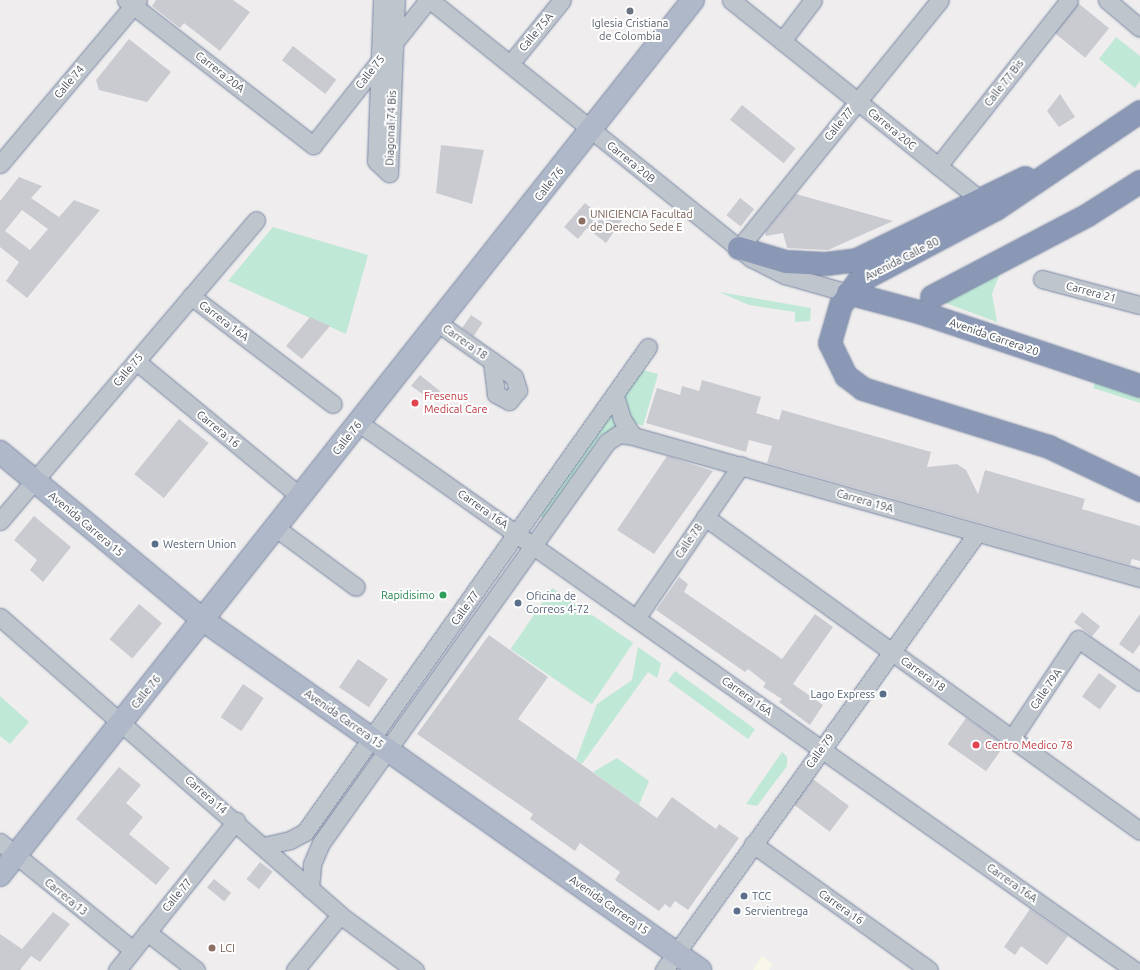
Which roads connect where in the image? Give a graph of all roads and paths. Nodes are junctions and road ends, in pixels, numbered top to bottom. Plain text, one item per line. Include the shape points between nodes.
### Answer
1 (382, 0) edge
2 (396, 0) edge
3 (429, 0) edge
4 (562, 0) edge
5 (693, 0) edge
6 (731, 0) edge
7 (813, 0) edge
8 (940, 0) edge
9 (1069, 0) edge
10 (1107, 0) edge
11 (133, 2) edge
12 (1140, 28) edge
13 (782, 40) junction
14 (394, 41) junction
15 (380, 59) junction
16 (510, 64) junction
17 (858, 101) junction
18 (1140, 112) edge
19 (592, 130) junction
20 (313, 145) joint
21 (1061, 163) junction
22 (0, 164) edge
23 (938, 166) junction
24 (1140, 182) edge
25 (978, 198) junction
26 (256, 220) dead end
27 (739, 248) junction
28 (1042, 279) dead end
29 (848, 293) junction
30 (191, 296) junction
31 (932, 297) dead end
32 (1140, 305) edge
33 (438, 323) junction
34 (648, 347) dead end
35 (136, 361) junction
36 (492, 361) dead end
37 (1140, 386) edge
38 (615, 396) junction
39 (333, 404) dead end
40 (359, 424) junction
41 (633, 436) junction
42 (0, 452) edge
43 (741, 465) junction
44 (34, 480) junction
45 (1140, 490) edge
46 (301, 497) junction
47 (705, 517) junction
48 (0, 521) edge
49 (276, 528) junction
50 (518, 533) junction
51 (977, 533) junction
52 (534, 544) junction
53 (1140, 578) edge
54 (356, 587) dead end
55 (0, 617) edge
56 (637, 617) junction
57 (203, 620) junction
58 (891, 652) junction
59 (1140, 682) edge
60 (123, 721) junction
61 (1012, 738) junction
62 (380, 744) junction
63 (821, 748) junction
64 (236, 821) junction
65 (1140, 831) edge
66 (752, 844) junction
67 (264, 846) junction
68 (8, 849) edge
69 (0, 875) edge
70 (310, 889) junction
71 (340, 915) junction
72 (148, 932) junction
73 (133, 950) junction
74 (670, 962) edge
75 (117, 970) edge
76 (196, 970) edge
77 (295, 970) edge
78 (415, 970) edge
79 (700, 970) edge
80 (929, 970) edge
81 (1134, 970) edge

1 - 15 street, Diagonal 74 Bis
2 - 14 street, Diagonal 74 Bis
3 - 14 street, Calle 75
3 - 16 street, Carrera 20B
4 - 16 street, Calle 75A
5 - 19 main road, Calle 76
6 - 13 street, Carrera 20C
7 - 13 street
8 - 17 street, Calle 77
9 - 23 street, Calle 77 Bis
10 - 12 street
11 - 20 street, Carrera 20A
11 - 22 street, Calle 74
13 - 17 street, Carrera 20C
14 - 15 street, Calle 75
14 - 15 street, Diagonal 74 Bis via 389,173 376,161
15 - 20 street, Calle 75
16 - 19 street, Carrera 20B
17 - 23 street, Carrera 20C
17 - 27 street, Calle 77
18 - 21 highway, Avenida Calle 80
19 - 27 street, Carrera 20B
19 - 33 main road, Calle 76
21 - 25 highway
21 - 29 highway, Avenida Calle 80 via 996,209 874,272
23 - 25 street, Carrera 20C
24 - 31 highway via 1088,215
25 - 27 highway via 857,260 826,264 786,262
26 - 30 street, Calle 75
27 - 29 street, Carrera 20B via 775,271
28 - 32 street, Carrera 21
29 - 37 highway, Avenida Carrera 20 via 919,312
29 - 45 highway, Avenida Calle 80 via 834,320 830,343 846,376 863,389 1049,447
30 - 35 street, Calle 75
30 - 39 street, Carrera 16A
33 - 36 street, Carrera 18
33 - 40 main road, Calle 76
34 - 38 street, Calle 77
35 - 44 street, Calle 75
35 - 46 street, Carrera 16
38 - 41 street via 622,419
38 - 50 street, Calle 77
40 - 46 main road, Calle 76
40 - 50 street, Carrera 16A
41 - 43 street, Carrera 19A
41 - 52 street, Calle 77 via 619,434 607,442
42 - 44 main road, Avenida Carrera 15
43 - 47 street, Calle 78
43 - 51 street, Carrera 19A
44 - 48 street, Calle 75
44 - 57 main road, Avenida Carrera 15
46 - 49 main road, Calle 76
47 - 56 street, Calle 78
47 - 58 street, Carrera 18
49 - 54 street
49 - 57 main road, Calle 76
50 - 52 street, Carrera 16A
50 - 62 street, Calle 77
51 - 53 street, Carrera 19A
51 - 58 street, Calle 79
52 - 56 street, Carrera 16A
52 - 62 street, Calle 77
55 - 60 street, Carrera 14
56 - 63 street, Carrera 16A
57 - 60 main road, Calle 76
57 - 62 main road, Avenida Carrera 15
58 - 61 street, Carrera 18
58 - 63 street, Calle 79
59 - 61 street, Calle 79A via 1078,639
60 - 64 street, Carrera 14
60 - 68 main road, Calle 76
61 - 65 street, Carrera 18
62 - 67 street, Calle 77 via 305,832 290,840
62 - 70 street, Calle 77 via 321,843 312,864
62 - 74 main road, Avenida Carrera 15
63 - 66 street, Calle 79
63 - 81 street, Carrera 16A
64 - 67 street, Carrera 14
64 - 72 street, Calle 77
66 - 74 street, Calle 79
66 - 80 street, Carrera 16
67 - 70 street, Carrera 14
68 - 69 main road, Calle 76
68 - 73 street, Carrera 13
70 - 71 street, Carrera 14
71 - 77 street
71 - 78 street, Carrera 14
72 - 73 street, Calle 77
72 - 76 street
73 - 75 street, Calle 77
74 - 79 main road, Avenida Carrera 15

